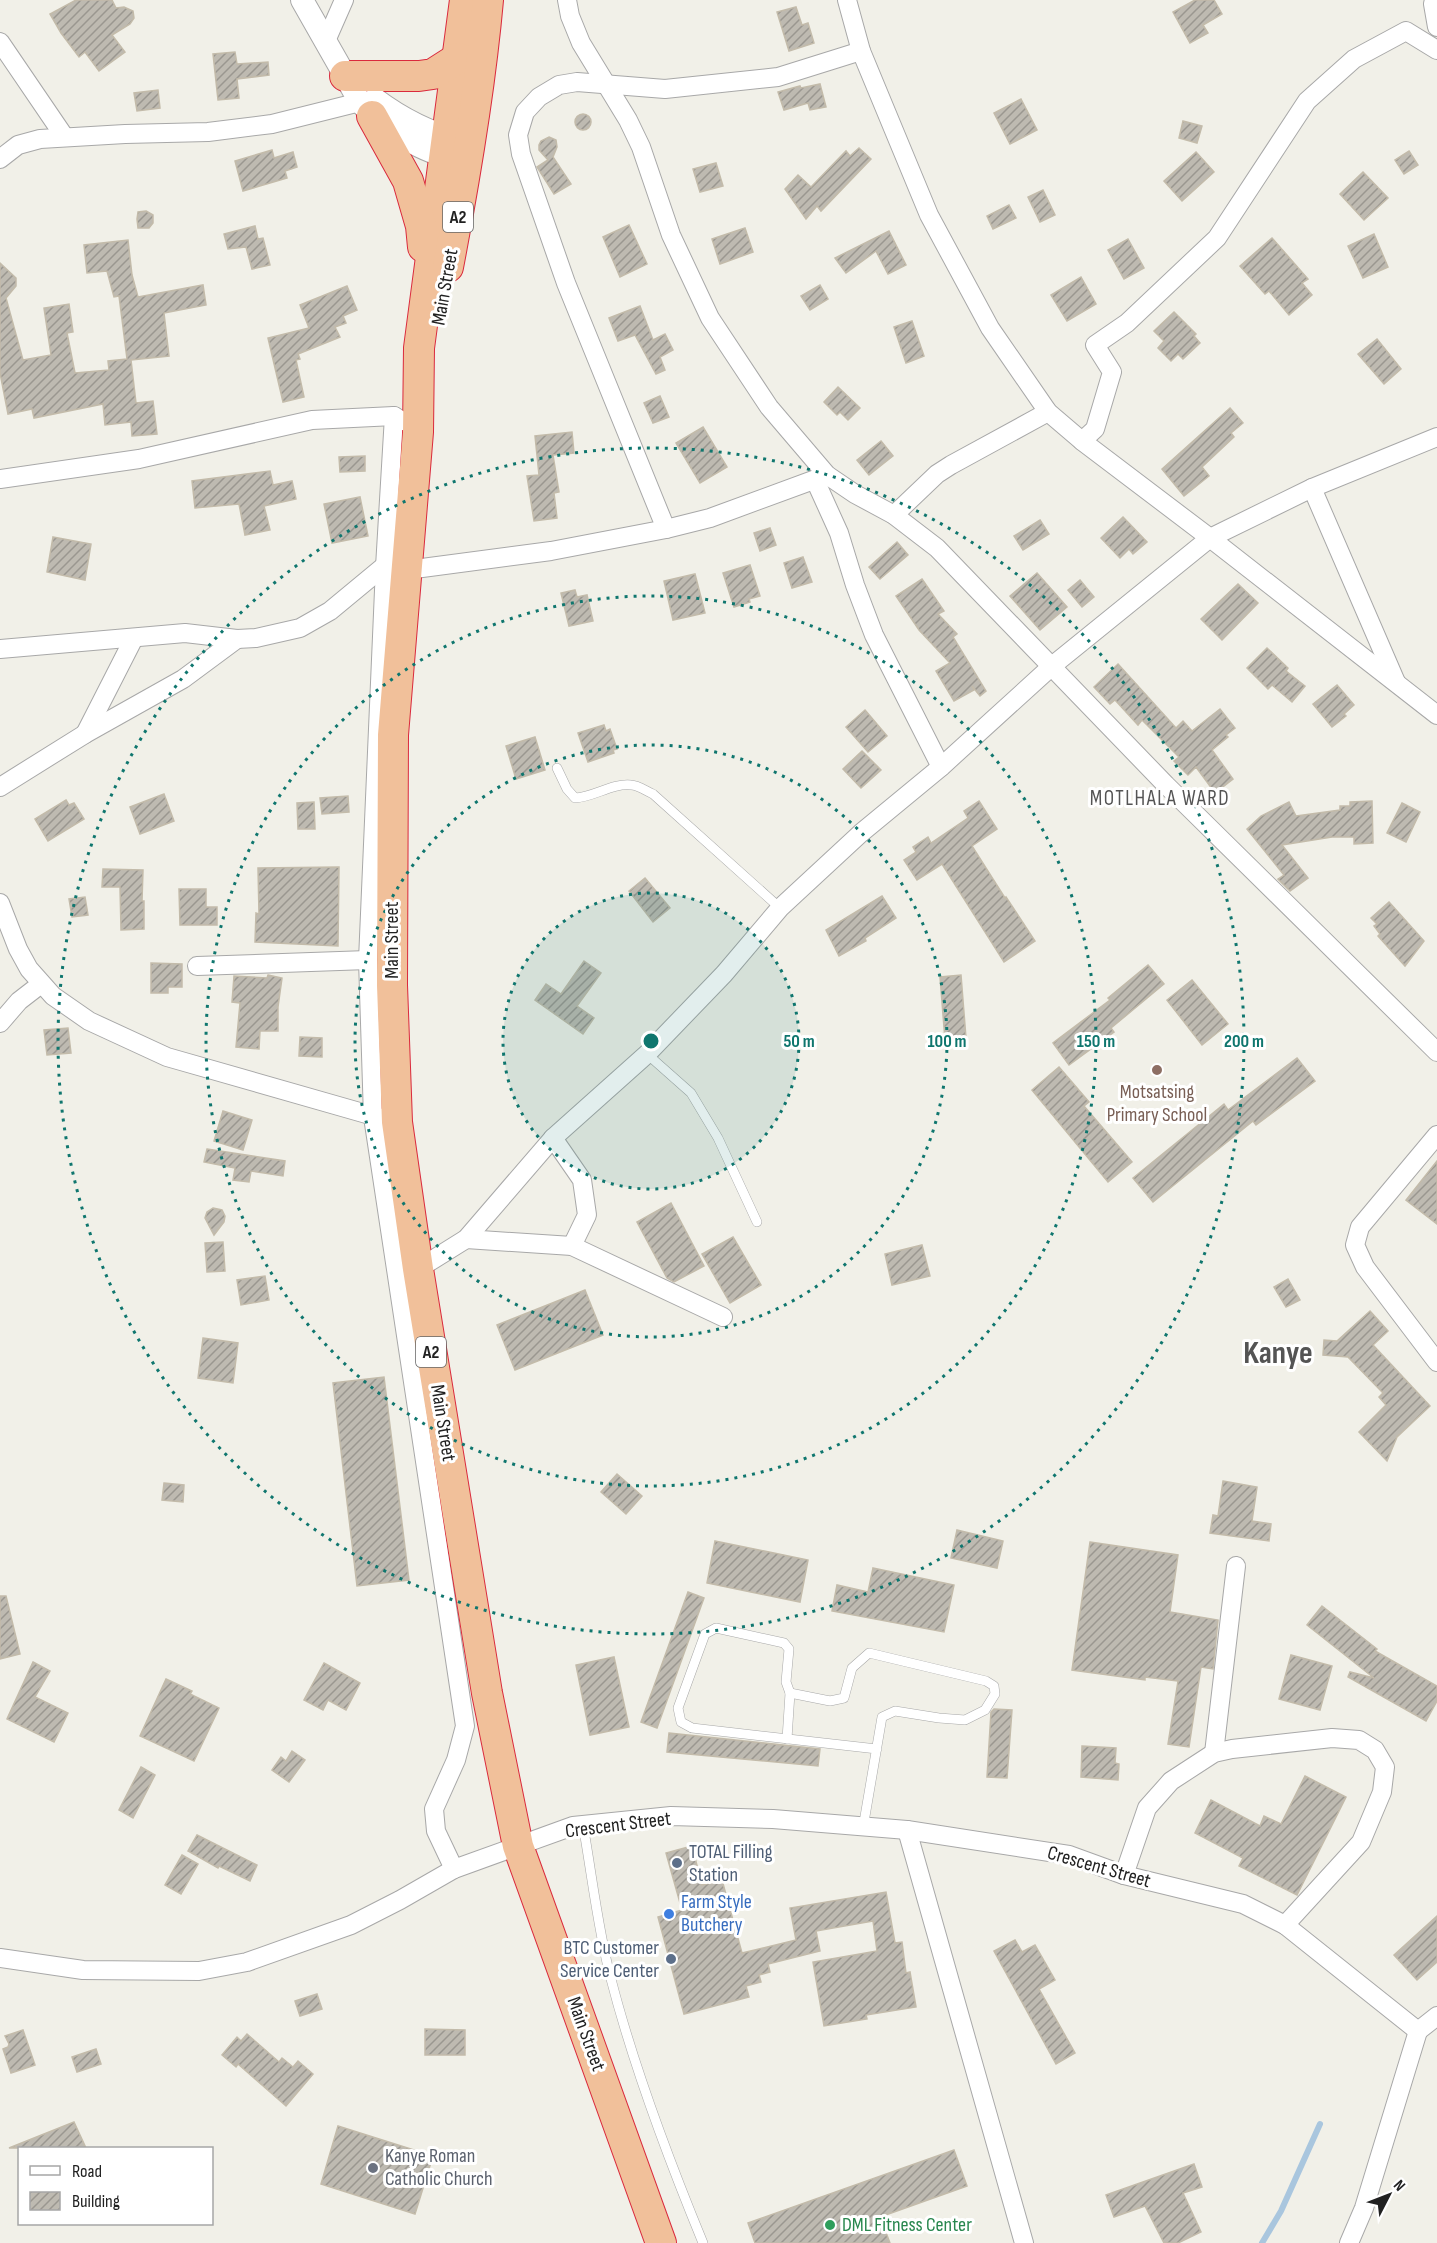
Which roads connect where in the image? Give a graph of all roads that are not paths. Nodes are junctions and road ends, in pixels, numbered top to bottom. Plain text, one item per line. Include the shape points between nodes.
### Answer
1 (302, 0) edge
2 (344, 0) edge
3 (465, 0) edge
4 (488, 0) edge
5 (567, 0) edge
6 (847, 0) edge
7 (1434, 0) edge
8 (1437, 27) edge
9 (326, 41) junction
10 (0, 42) edge
11 (1437, 50) edge
12 (861, 51) junction
13 (458, 58) junction
14 (345, 76) junction
15 (606, 84) junction
16 (366, 109) junction
17 (64, 136) junction
18 (457, 150) junction
19 (0, 159) edge
20 (427, 286) junction
21 (1048, 412) junction
22 (406, 424) junction
23 (1437, 437) edge
24 (1082, 441) junction
25 (821, 478) junction
26 (0, 479) edge
27 (1312, 488) junction
28 (894, 515) junction
29 (666, 529) junction
30 (1210, 538) junction
31 (396, 569) junction
32 (134, 638) junction
33 (237, 639) junction
34 (0, 649) edge
35 (1052, 666) junction
36 (1396, 683) junction
37 (1437, 715) edge
38 (85, 734) junction
39 (941, 767) junction
40 (557, 768) dead end
41 (0, 787) edge
42 (0, 903) edge
43 (780, 908) junction
44 (368, 960) junction
45 (197, 966) dead end
46 (41, 984) junction
47 (0, 1023) edge
48 (1437, 1052) edge
49 (647, 1054) junction
50 (385, 1119) junction
51 (1437, 1135) edge
52 (553, 1138) junction
53 (758, 1221) dead end
54 (466, 1239) junction
55 (572, 1246) junction
56 (418, 1269) junction
57 (723, 1317) dead end
58 (1437, 1362) edge
59 (1236, 1566) dead end
60 (790, 1693) junction
61 (787, 1739) junction
62 (877, 1749) junction
63 (1214, 1753) junction
64 (583, 1825) junction
65 (863, 1828) junction
66 (907, 1830) junction
67 (518, 1846) junction
68 (454, 1869) junction
69 (1124, 1875) junction
70 (1285, 1925) junction
71 (0, 1958) edge
72 (1437, 2016) edge
73 (1418, 2031) junction
74 (661, 2243) edge
75 (703, 2243) edge
76 (1024, 2243) edge
77 (1349, 2243) edge

1 - 9 street
2 - 9 street
3 - 13 highway, Main Street / A2
4 - 18 highway, Main Street / A2 via 484,47
5 - 15 street via 581,43
6 - 12 street
7 - 8 street
9 - 14 street
10 - 17 street
11 - 24 street via 1406,31 1354,59 1307,101 1217,238 1127,323 1095,345 1112,372 1095,429
12 - 15 street via 778,77 665,88
12 - 21 street via 929,215 990,328
13 - 14 highway via 433,74
13 - 18 highway, Main Street / A2
14 - 16 street
14 - 18 street via 392,112
15 - 25 street via 641,147 671,235 710,318
15 - 29 street via 559,85 539,97 525,112 518,135 521,154 566,283
16 - 17 street via 208,132
16 - 18 street via 400,135
16 - 20 highway via 408,181 421,226
17 - 19 street via 18,145
18 - 20 highway, Main Street / A2
18 - 22 highway, Main Street / A2
20 - 22 highway, Main Street / A2
21 - 24 street
21 - 28 street via 937,474
22 - 26 street via 312,420 139,459
22 - 31 street
22 - 31 highway, Main Street / A2 via 409,539
23 - 27 street
24 - 30 street
25 - 28 street
25 - 29 street via 710,518
25 - 39 street via 874,635
27 - 30 street
27 - 36 street
28 - 35 street via 937,548
29 - 31 street via 551,551
30 - 35 street
30 - 36 street
31 - 33 street via 300,627
31 - 44 street
31 - 50 highway, Main Street / A2 via 392,985
32 - 33 street via 185,633
32 - 34 street
32 - 38 street
33 - 38 street via 183,679
35 - 39 street
35 - 48 street
36 - 37 street
38 - 41 street
39 - 43 street via 861,833
40 - 43 lane via 575,798 632,785 653,794
42 - 46 street via 18,949
43 - 49 street via 724,974
44 - 45 street
44 - 50 street
46 - 47 street
46 - 50 street via 89,1021 167,1057
49 - 52 street
49 - 53 lane via 691,1093 718,1138
50 - 56 highway, Main Street / A2
50 - 68 street via 465,1726 456,1760 434,1809 436,1831
51 - 58 street via 1360,1227 1355,1245 1365,1267
52 - 54 street
52 - 55 street via 582,1179 587,1215
54 - 55 street
54 - 56 street
55 - 57 street
56 - 67 highway, Main Street / A2 via 487,1693
59 - 63 street
60 - 61 lane
60 - 61 lane via 786,1682 789,1649 783,1643 716,1628 705,1634 678,1708 681,1722 692,1728
60 - 62 lane via 831,1701 844,1698 852,1668 869,1653 994,1686 995,1694 985,1710 965,1720 895,1711 882,1717
61 - 62 lane
62 - 65 lane
63 - 69 street via 1171,1780 1147,1808
63 - 70 street via 1332,1738 1359,1740 1376,1750 1385,1767 1382,1792 1361,1842
64 - 65 street, Crescent Street via 670,1816 773,1819
64 - 67 street, Crescent Street
64 - 75 lane via 611,1978 645,2088
65 - 66 street, Crescent Street
66 - 69 street, Crescent Street via 1069,1855
66 - 76 street
67 - 68 street, Crescent Street
67 - 74 highway, Main Street / A2
68 - 71 street, Crescent Street via 351,1925 247,1962 200,1971 83,1970
69 - 70 street, Crescent Street via 1243,1904
70 - 73 street, Crescent Street
72 - 73 street
73 - 77 street via 1364,2208

